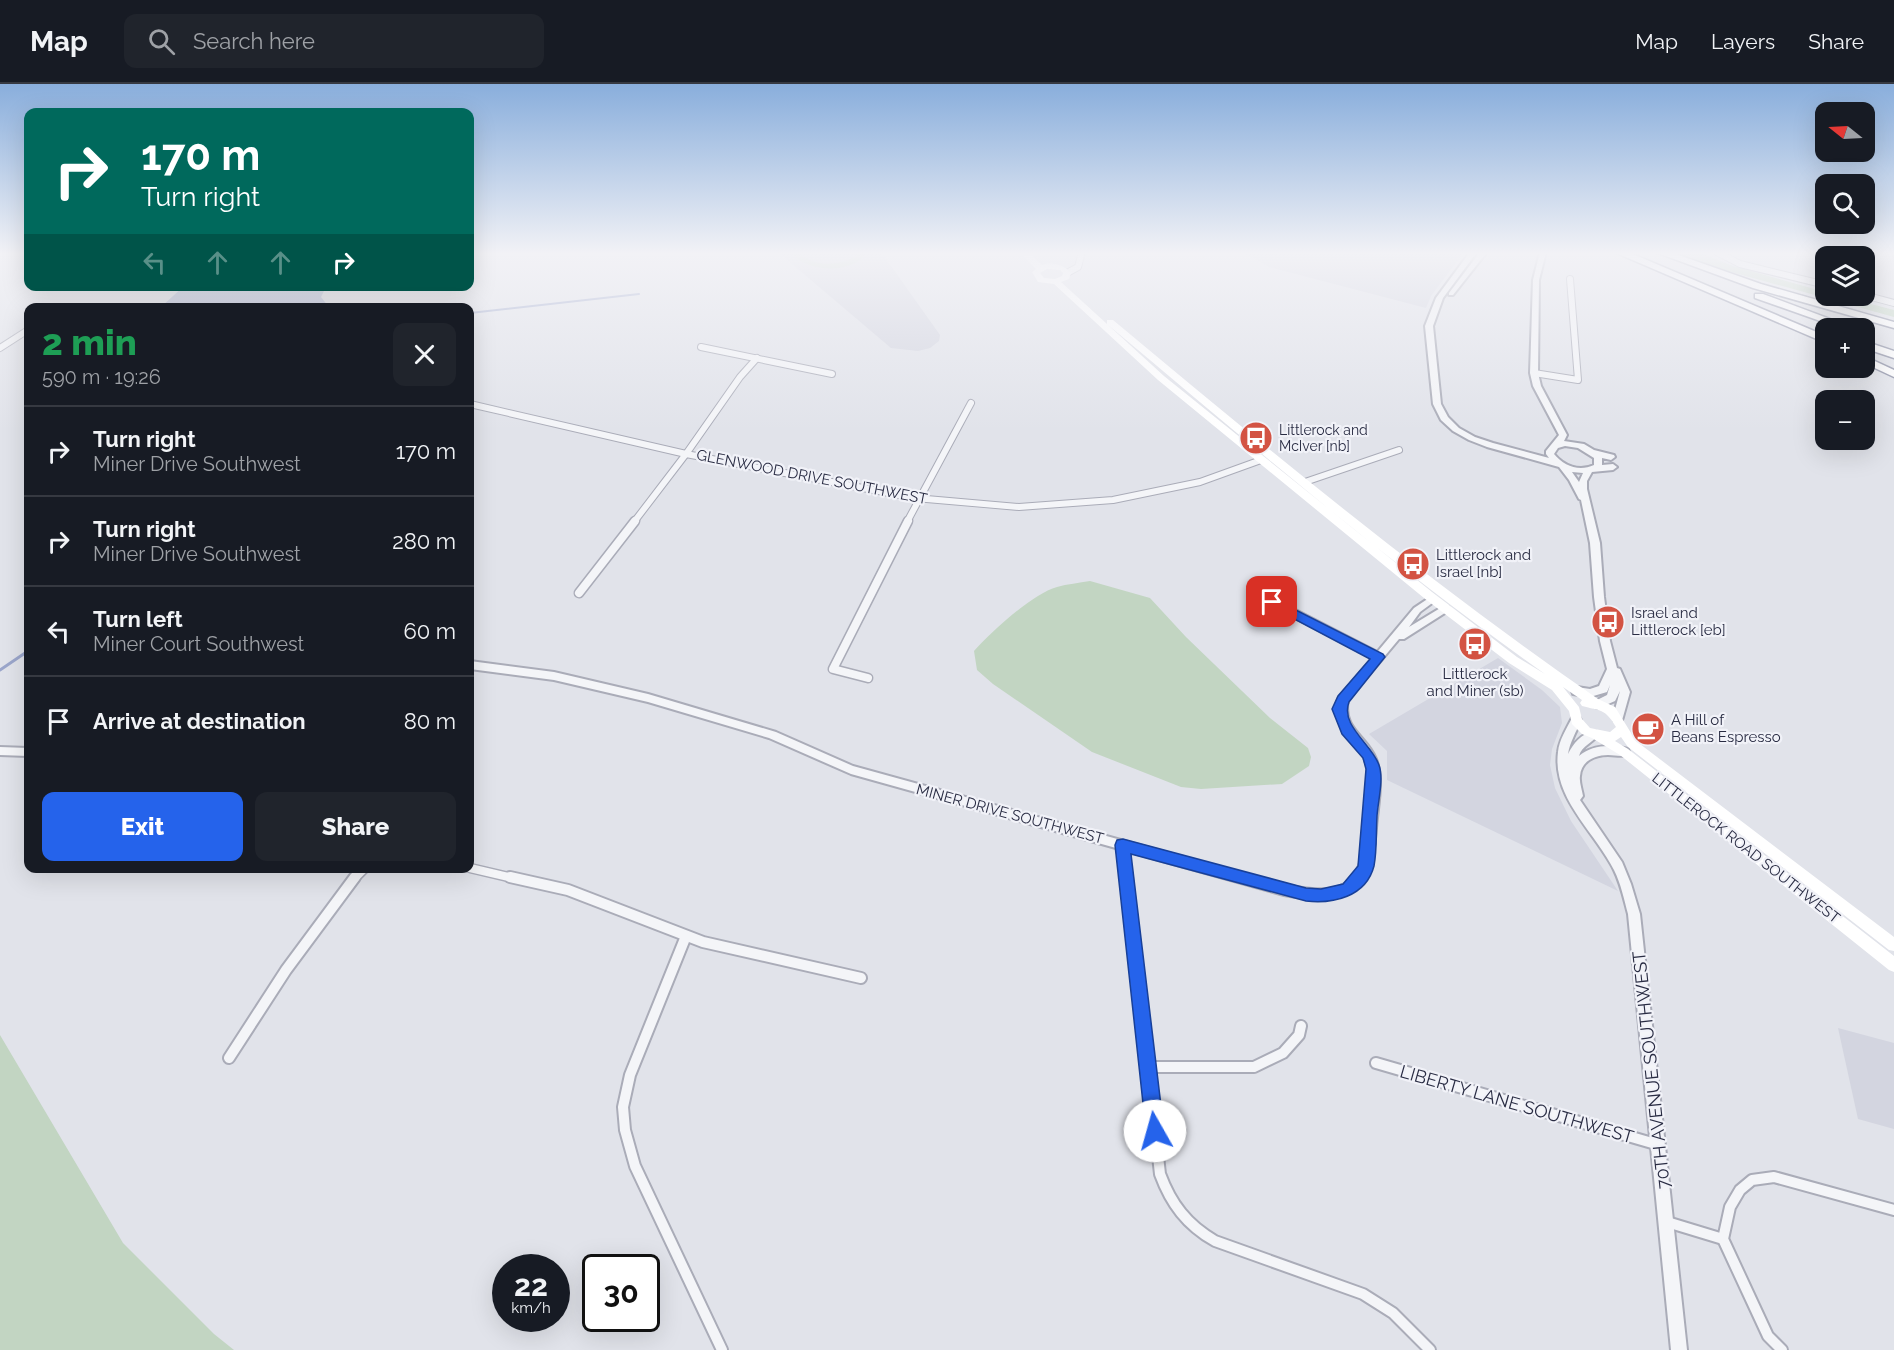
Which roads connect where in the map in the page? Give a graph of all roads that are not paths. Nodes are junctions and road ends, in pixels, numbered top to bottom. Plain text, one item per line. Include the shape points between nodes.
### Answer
1 (1093, 311) edge
2 (1098, 311) edge
3 (1435, 311) edge
4 (1442, 311) edge
5 (1535, 311) edge
6 (1573, 311) edge
7 (1758, 311) edge
8 (1779, 311) edge
9 (1803, 311) edge
10 (1845, 311) edge
11 (1822, 318) edge
12 (1815, 325) edge
13 (1894, 325) edge
14 (1432, 331) junction
15 (24, 332) edge
16 (1815, 335) edge
17 (1875, 338) edge
18 (3, 343) edge
19 (1894, 345) edge
20 (701, 347) dead end
21 (0, 348) edge
22 (1875, 348) edge
23 (1894, 355) edge
24 (757, 358) junction
25 (1875, 364) edge
26 (1534, 373) junction
27 (832, 374) dead end
28 (1894, 374) edge
29 (971, 403) dead end
30 (474, 405) edge
31 (1554, 416) junction
32 (1554, 447) junction
33 (1500, 449) junction
34 (1399, 450) dead end
35 (1591, 451) junction
36 (686, 454) junction
37 (1611, 457) dead end
38 (1261, 459) junction
39 (1560, 464) junction
40 (1613, 467) dead end
41 (1593, 469) junction
42 (1305, 482) junction
43 (921, 499) junction
44 (1587, 508) junction
45 (579, 593) dead end
46 (1432, 599) junction
47 (1272, 602) dead end
48 (1445, 609) junction
49 (1393, 641) junction
50 (1378, 657) junction
51 (474, 666) edge
52 (1613, 666) junction
53 (868, 678) dead end
54 (1577, 691) junction
55 (1597, 704) junction
56 (1575, 716) junction
57 (1620, 723) junction
58 (1594, 735) junction
59 (0, 751) edge
60 (24, 752) edge
61 (1624, 752) junction
62 (1575, 774) junction
63 (1578, 805) junction
64 (1123, 845) junction
65 (474, 869) edge
66 (360, 873) edge
67 (686, 936) junction
68 (1894, 945) edge
69 (1894, 965) edge
70 (861, 978) dead end
71 (1300, 1026) dead end
72 (229, 1058) dead end
73 (1376, 1063) dead end
74 (1147, 1067) junction
75 (1659, 1145) junction
76 (1894, 1210) edge
77 (1667, 1222) junction
78 (1724, 1239) junction
79 (722, 1350) edge
80 (1430, 1350) edge
81 (1679, 1350) edge
82 (1782, 1350) edge

1 - 38 main road via 1132,353
2 - 42 main road
3 - 14 street via 1429,326
4 - 14 street
5 - 26 street
6 - 26 street via 1578,380
7 - 16 highway
8 - 12 highway
9 - 11 highway
10 - 13 highway
14 - 33 street via 1431,352 1441,413 1465,435
15 - 18 street
17 - 19 highway
18 - 21 street
20 - 24 street
22 - 23 highway
24 - 27 street
24 - 36 street
25 - 28 highway
26 - 31 street
29 - 43 street
30 - 36 street, GLENWOOD DRIVE SOUTHWEST
31 - 32 street via 1563,435
31 - 35 street
32 - 33 street via 1532,452
32 - 35 street via 1573,444
32 - 39 street via 1551,454
33 - 39 street
34 - 42 street
35 - 37 street
35 - 41 street via 1599,462
36 - 43 street, GLENWOOD DRIVE SOUTHWEST
36 - 45 street
38 - 43 street, GLENWOOD DRIVE SOUTHWEST via 1200,482 1113,500 1019,507
38 - 46 main road
39 - 41 street via 1573,470
39 - 44 street via 1573,479
40 - 41 street
41 - 44 street via 1583,481
42 - 54 main road via 1454,601
43 - 53 street via 833,669
44 - 52 street via 1595,543 1605,641
46 - 48 main road
46 - 49 street, MINER DRIVE SOUTHWEST via 1417,610
47 - 50 street
48 - 49 street, MINER DRIVE SOUTHWEST
48 - 56 main road via 1556,687
49 - 50 street, MINER DRIVE SOUTHWEST
50 - 64 street, MINER DRIVE SOUTHWEST via 1339,709 1347,730 1369,755 1373,769 1366,867 1348,890 1306,895
51 - 64 street, MINER DRIVE SOUTHWEST via 554,676 648,698 772,735 851,770
52 - 54 street via 1603,688 1590,693
52 - 55 street via 1615,690 1611,698
52 - 57 street via 1625,693
54 - 55 main road
55 - 56 main road via 1582,704
55 - 57 main road via 1610,709
56 - 58 main road, LITTLEROCK ROAD SOUTHWEST
56 - 63 street, 70TH AVENUE SOUTHWEST via 1563,752 1566,781
57 - 58 main road via 1613,737
57 - 68 main road via 1632,744
58 - 61 main road, LITTLEROCK ROAD SOUTHWEST
58 - 62 street, 70TH AVENUE SOUTHWEST via 1575,748 1571,763
59 - 60 street
61 - 62 street via 1590,753 1579,760
61 - 69 main road, LITTLEROCK ROAD SOUTHWEST
62 - 63 street, 70TH AVENUE SOUTHWEST
63 - 75 street, 70TH AVENUE SOUTHWEST via 1618,864 1630,895
64 - 74 street
65 - 67 street via 568,890
66 - 72 street via 314,931
67 - 70 street
67 - 79 street via 630,1075 623,1107 635,1166
71 - 74 street via 1299,1035 1283,1053 1254,1067
73 - 75 street, LIBERTY LANE SOUTHWEST
74 - 80 street via 1160,1174 1168,1197 1188,1224 1215,1241 1363,1294 1393,1313
75 - 77 street, 70TH AVENUE SOUTHWEST
76 - 78 street via 1774,1177 1752,1180 1730,1207
77 - 78 street
77 - 81 street, 70TH AVENUE SOUTHWEST
78 - 82 street via 1768,1336

